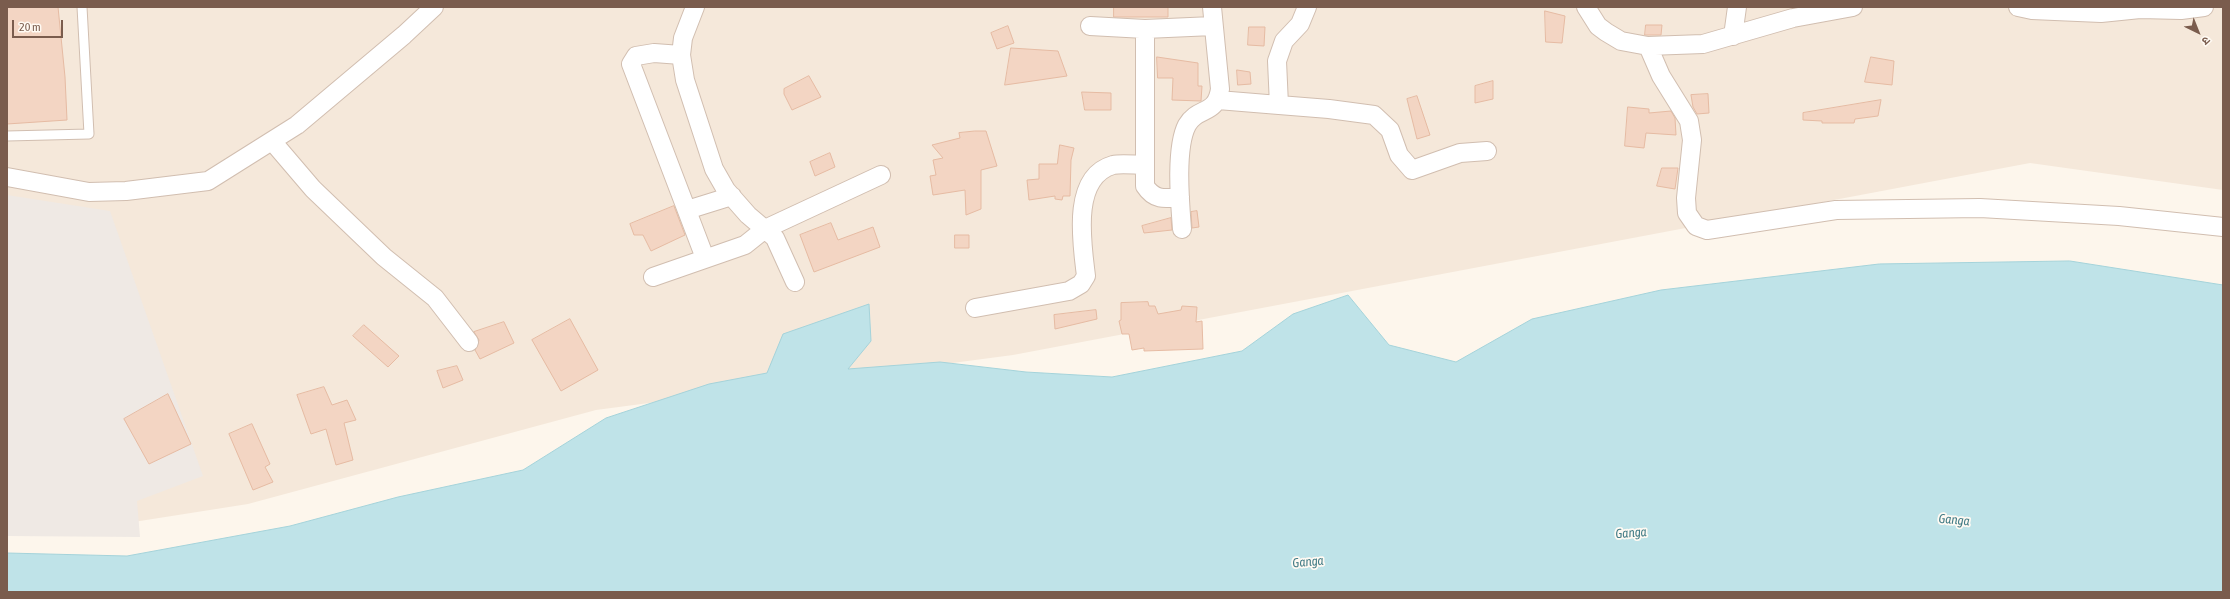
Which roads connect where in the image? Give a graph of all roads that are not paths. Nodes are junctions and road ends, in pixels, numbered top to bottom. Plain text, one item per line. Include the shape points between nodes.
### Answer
1 (82, 7) edge
2 (434, 7) edge
3 (695, 7) edge
4 (1212, 7) edge
5 (1307, 7) edge
6 (1586, 7) edge
7 (1738, 7) edge
8 (1853, 7) edge
9 (2018, 7) edge
10 (2204, 7) edge
11 (1090, 26) dead end
12 (1213, 26) junction
13 (1145, 29) junction
14 (1733, 36) junction
15 (1648, 46) junction
16 (681, 56) junction
17 (1218, 100) junction
18 (1279, 105) junction
19 (7, 136) edge
20 (272, 141) junction
21 (1486, 151) dead end
22 (1144, 165) junction
23 (882, 175) dead end
24 (7, 177) edge
25 (732, 196) junction
26 (1180, 197) junction
27 (687, 210) junction
28 (2223, 227) edge
29 (765, 229) junction
30 (1182, 229) dead end
31 (706, 258) junction
32 (653, 277) dead end
33 (795, 282) dead end
34 (975, 308) dead end
35 (468, 342) dead end

1 - 19 lane via 89,134
2 - 20 street via 297,125
3 - 16 street via 683,38
4 - 12 street
5 - 18 street via 1300,24 1284,41 1277,61
6 - 15 street via 1598,26 1606,32 1621,41
7 - 14 street
8 - 14 street via 1793,18
9 - 10 street via 2101,13
11 - 13 street
12 - 13 street
12 - 17 street via 1220,88
13 - 22 street
14 - 15 street via 1703,44
15 - 28 street via 1661,76 1688,121 1692,140 1686,198 1687,214 1696,226 1707,230 1836,210 1972,208 2119,216
16 - 25 street via 685,80 714,169
16 - 27 street via 648,54 636,56 631,64
17 - 18 street
17 - 26 street via 1212,107 1194,116 1187,126 1182,142
18 - 21 street via 1374,115 1390,130 1399,155 1412,170 1460,153
20 - 24 street via 208,181 169,187 89,192
20 - 35 street via 314,189 384,258 434,298
22 - 26 street via 1145,186 1150,193 1161,199
22 - 34 street via 1114,165 1098,176 1085,190 1082,211 1086,276 1081,284 1069,291
23 - 29 street
25 - 27 street
25 - 29 street via 748,215
26 - 30 street
27 - 31 street
29 - 31 street via 745,245
29 - 33 street via 775,238
31 - 32 street

